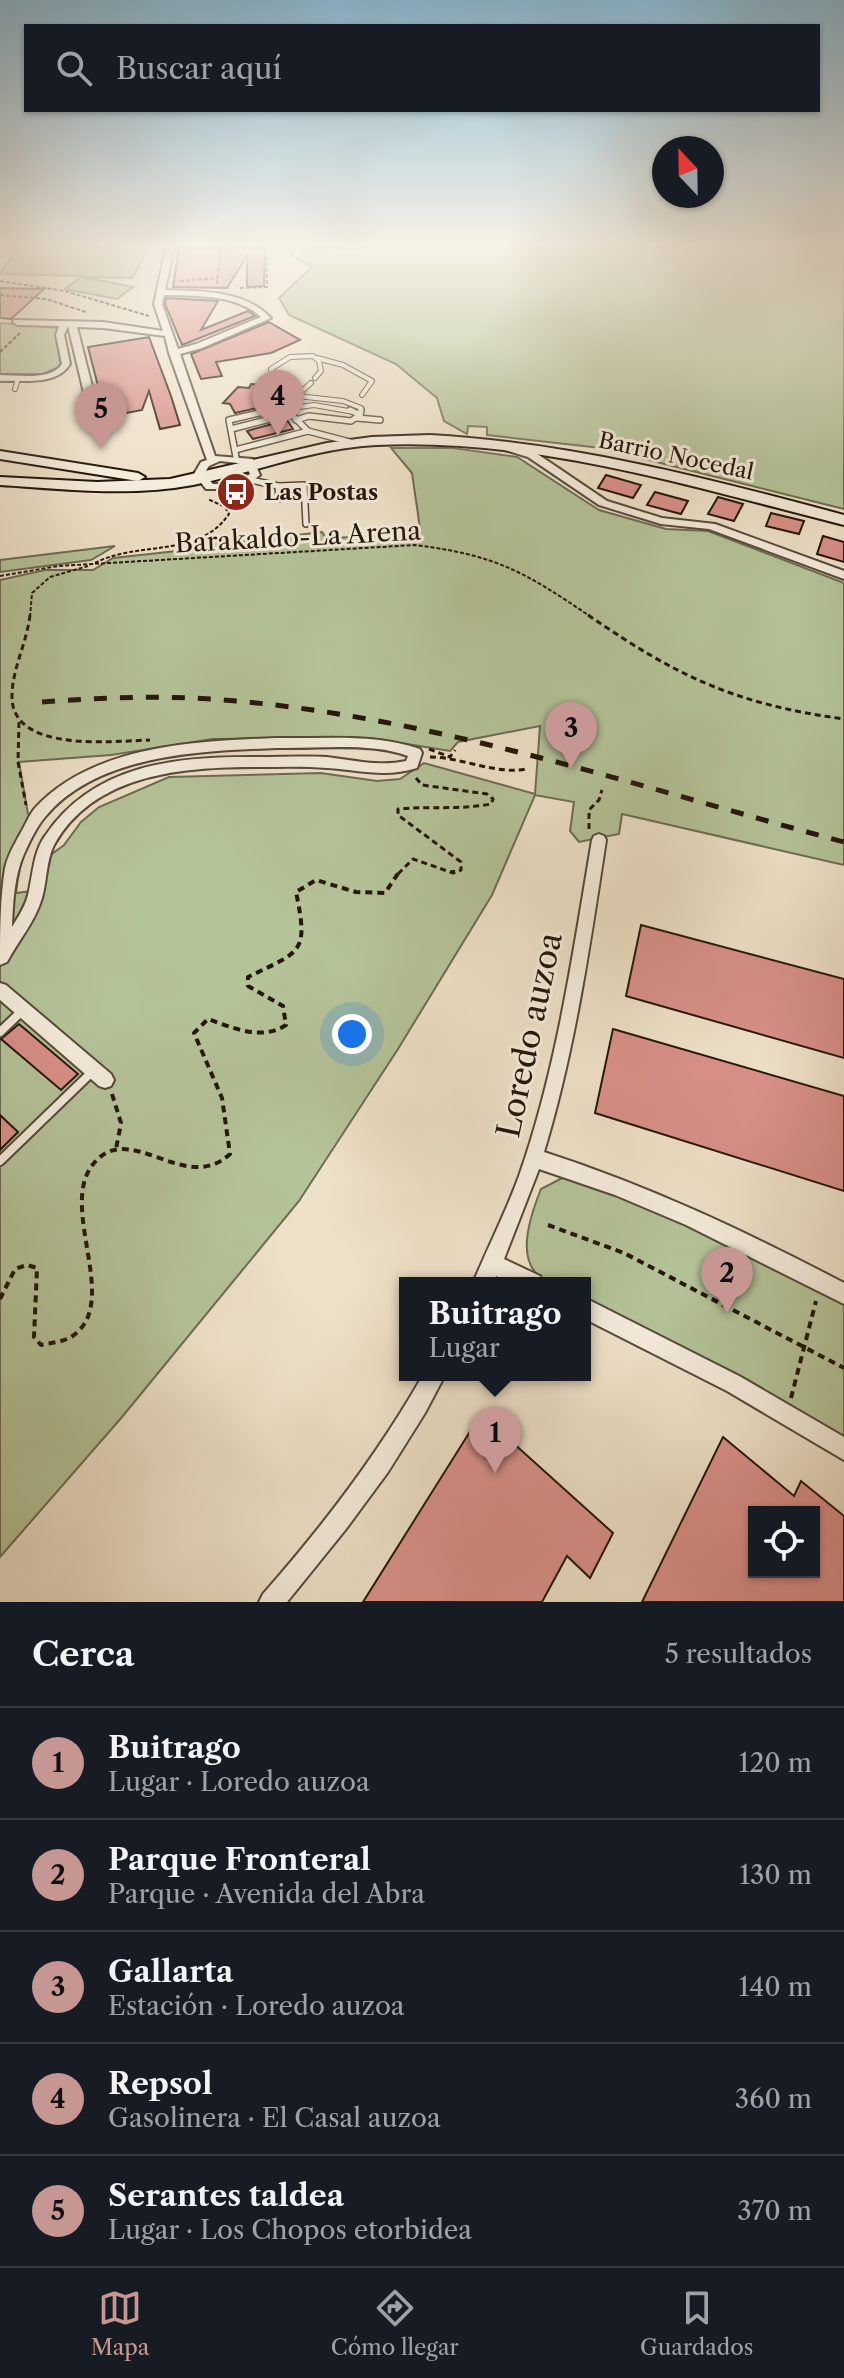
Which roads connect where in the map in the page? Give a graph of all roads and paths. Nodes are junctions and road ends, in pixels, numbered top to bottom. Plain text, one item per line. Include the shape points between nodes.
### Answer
1 (28, 323) edge
2 (31, 323) junction
3 (164, 323) edge
4 (256, 323) edge
5 (68, 324) junction
6 (167, 334) junction
7 (0, 352) edge
8 (173, 353) junction
9 (317, 358) junction
10 (0, 378) edge
11 (18, 378) junction
12 (15, 389) dead end
13 (362, 395) dead end
14 (295, 396) junction
15 (284, 407) junction
16 (290, 414) junction
17 (358, 417) junction
18 (296, 420) junction
19 (380, 420) dead end
20 (96, 422) dead end
21 (231, 429) junction
22 (308, 431) junction
23 (353, 443) junction
24 (496, 444) junction
25 (235, 454) junction
26 (0, 455) edge
27 (212, 461) junction
28 (252, 472) junction
29 (110, 479) junction
30 (0, 481) edge
31 (205, 483) junction
32 (278, 486) junction
33 (279, 499) dead end
34 (844, 520) edge
35 (306, 524) dead end
36 (94, 564) junction
37 (844, 575) edge
38 (0, 576) edge
39 (844, 719) edge
40 (19, 722) junction
41 (150, 740) dead end
42 (417, 747) dead end
43 (455, 750) dead end
44 (450, 757) junction
45 (424, 763) dead end
46 (526, 769) dead end
47 (412, 772) dead end
48 (602, 790) dead end
49 (37, 817) junction
50 (599, 840) joint
51 (0, 958) edge
52 (0, 990) edge
53 (24, 1010) junction
54 (0, 1032) edge
55 (99, 1075) junction
56 (116, 1149) junction
57 (535, 1158) junction
58 (0, 1161) edge
59 (548, 1225) dead end
60 (492, 1264) junction
61 (486, 1277) edge
62 (520, 1277) edge
63 (821, 1282) junction
64 (844, 1294) edge
65 (0, 1299) edge
66 (591, 1311) edge
67 (805, 1345) junction
68 (844, 1368) edge
69 (431, 1381) edge
70 (786, 1413) junction
71 (844, 1449) edge
72 (271, 1602) edge

1 - 2 street
2 - 5 street
2 - 7 path
3 - 6 street
4 - 8 street
5 - 6 street
5 - 11 street via 60,335 66,364 61,372
5 - 20 street
6 - 8 street
8 - 27 street
9 - 13 lane via 372,381
9 - 14 lane via 321,371
9 - 15 lane via 298,355 273,366 272,381
10 - 11 street
11 - 12 lane
14 - 15 lane
14 - 17 lane via 351,403 361,408
15 - 16 lane
15 - 17 lane via 310,406
15 - 21 lane via 229,420
16 - 18 lane
16 - 21 lane
17 - 18 lane via 343,422 309,416
17 - 19 lane
18 - 22 lane
21 - 25 lane
22 - 23 lane
22 - 25 lane
23 - 24 street, Barrio Nocedal
23 - 28 street, Barrio Nocedal
24 - 34 street, Barrio Nocedal via 652,469
24 - 37 street via 532,455 603,503 661,521 711,526
25 - 27 street
25 - 28 street
26 - 29 street
27 - 31 street via 201,469
28 - 31 street, Barrio Nocedal
28 - 32 lane
29 - 30 street
29 - 31 street, Barrio Nocedal
31 - 36 path via 203,495 229,514 218,529 186,543 112,553
32 - 33 lane
32 - 35 lane via 304,485
36 - 38 path, Barakaldo-La Arena
36 - 39 path, Barakaldo-La Arena via 415,545 466,551 527,573 676,672 755,704
36 - 40 path via 50,577 32,593 12,702
40 - 41 path via 56,739
40 - 49 path via 18,762 28,815
42 - 44 path
43 - 44 path
44 - 45 path via 427,756
44 - 46 path
47 - 56 path via 422,785 493,799 478,808 398,809 398,815 461,862 461,870 453,873 416,857 405,863 385,893 373,896 316,880 296,892 304,931 293,955 248,977 248,986 283,1006 286,1025 261,1032 208,1019 194,1033 233,1132 230,1154 216,1166 199,1168
48 - 50 path via 589,810 587,827
49 - 51 street via 16,855
49 - 51 street via 73,785 164,749 370,744 415,753 412,764 396,769 337,762 175,764 104,789 67,816 47,844 33,902
50 - 57 street, Loredo auzoa via 566,1047
52 - 53 street
53 - 54 lane
53 - 55 street
55 - 56 path via 121,1123
55 - 58 lane
56 - 65 path via 95,1159 81,1189 92,1310 80,1332 61,1344 41,1345 34,1337 37,1268 15,1269
57 - 60 street, Loredo auzoa
57 - 63 street via 657,1200
59 - 67 path via 624,1253
60 - 61 street, Loredo auzoa
60 - 62 street
63 - 64 street
63 - 67 path
66 - 70 street
67 - 68 path
67 - 70 path
69 - 72 street via 390,1450 309,1560
70 - 71 street

